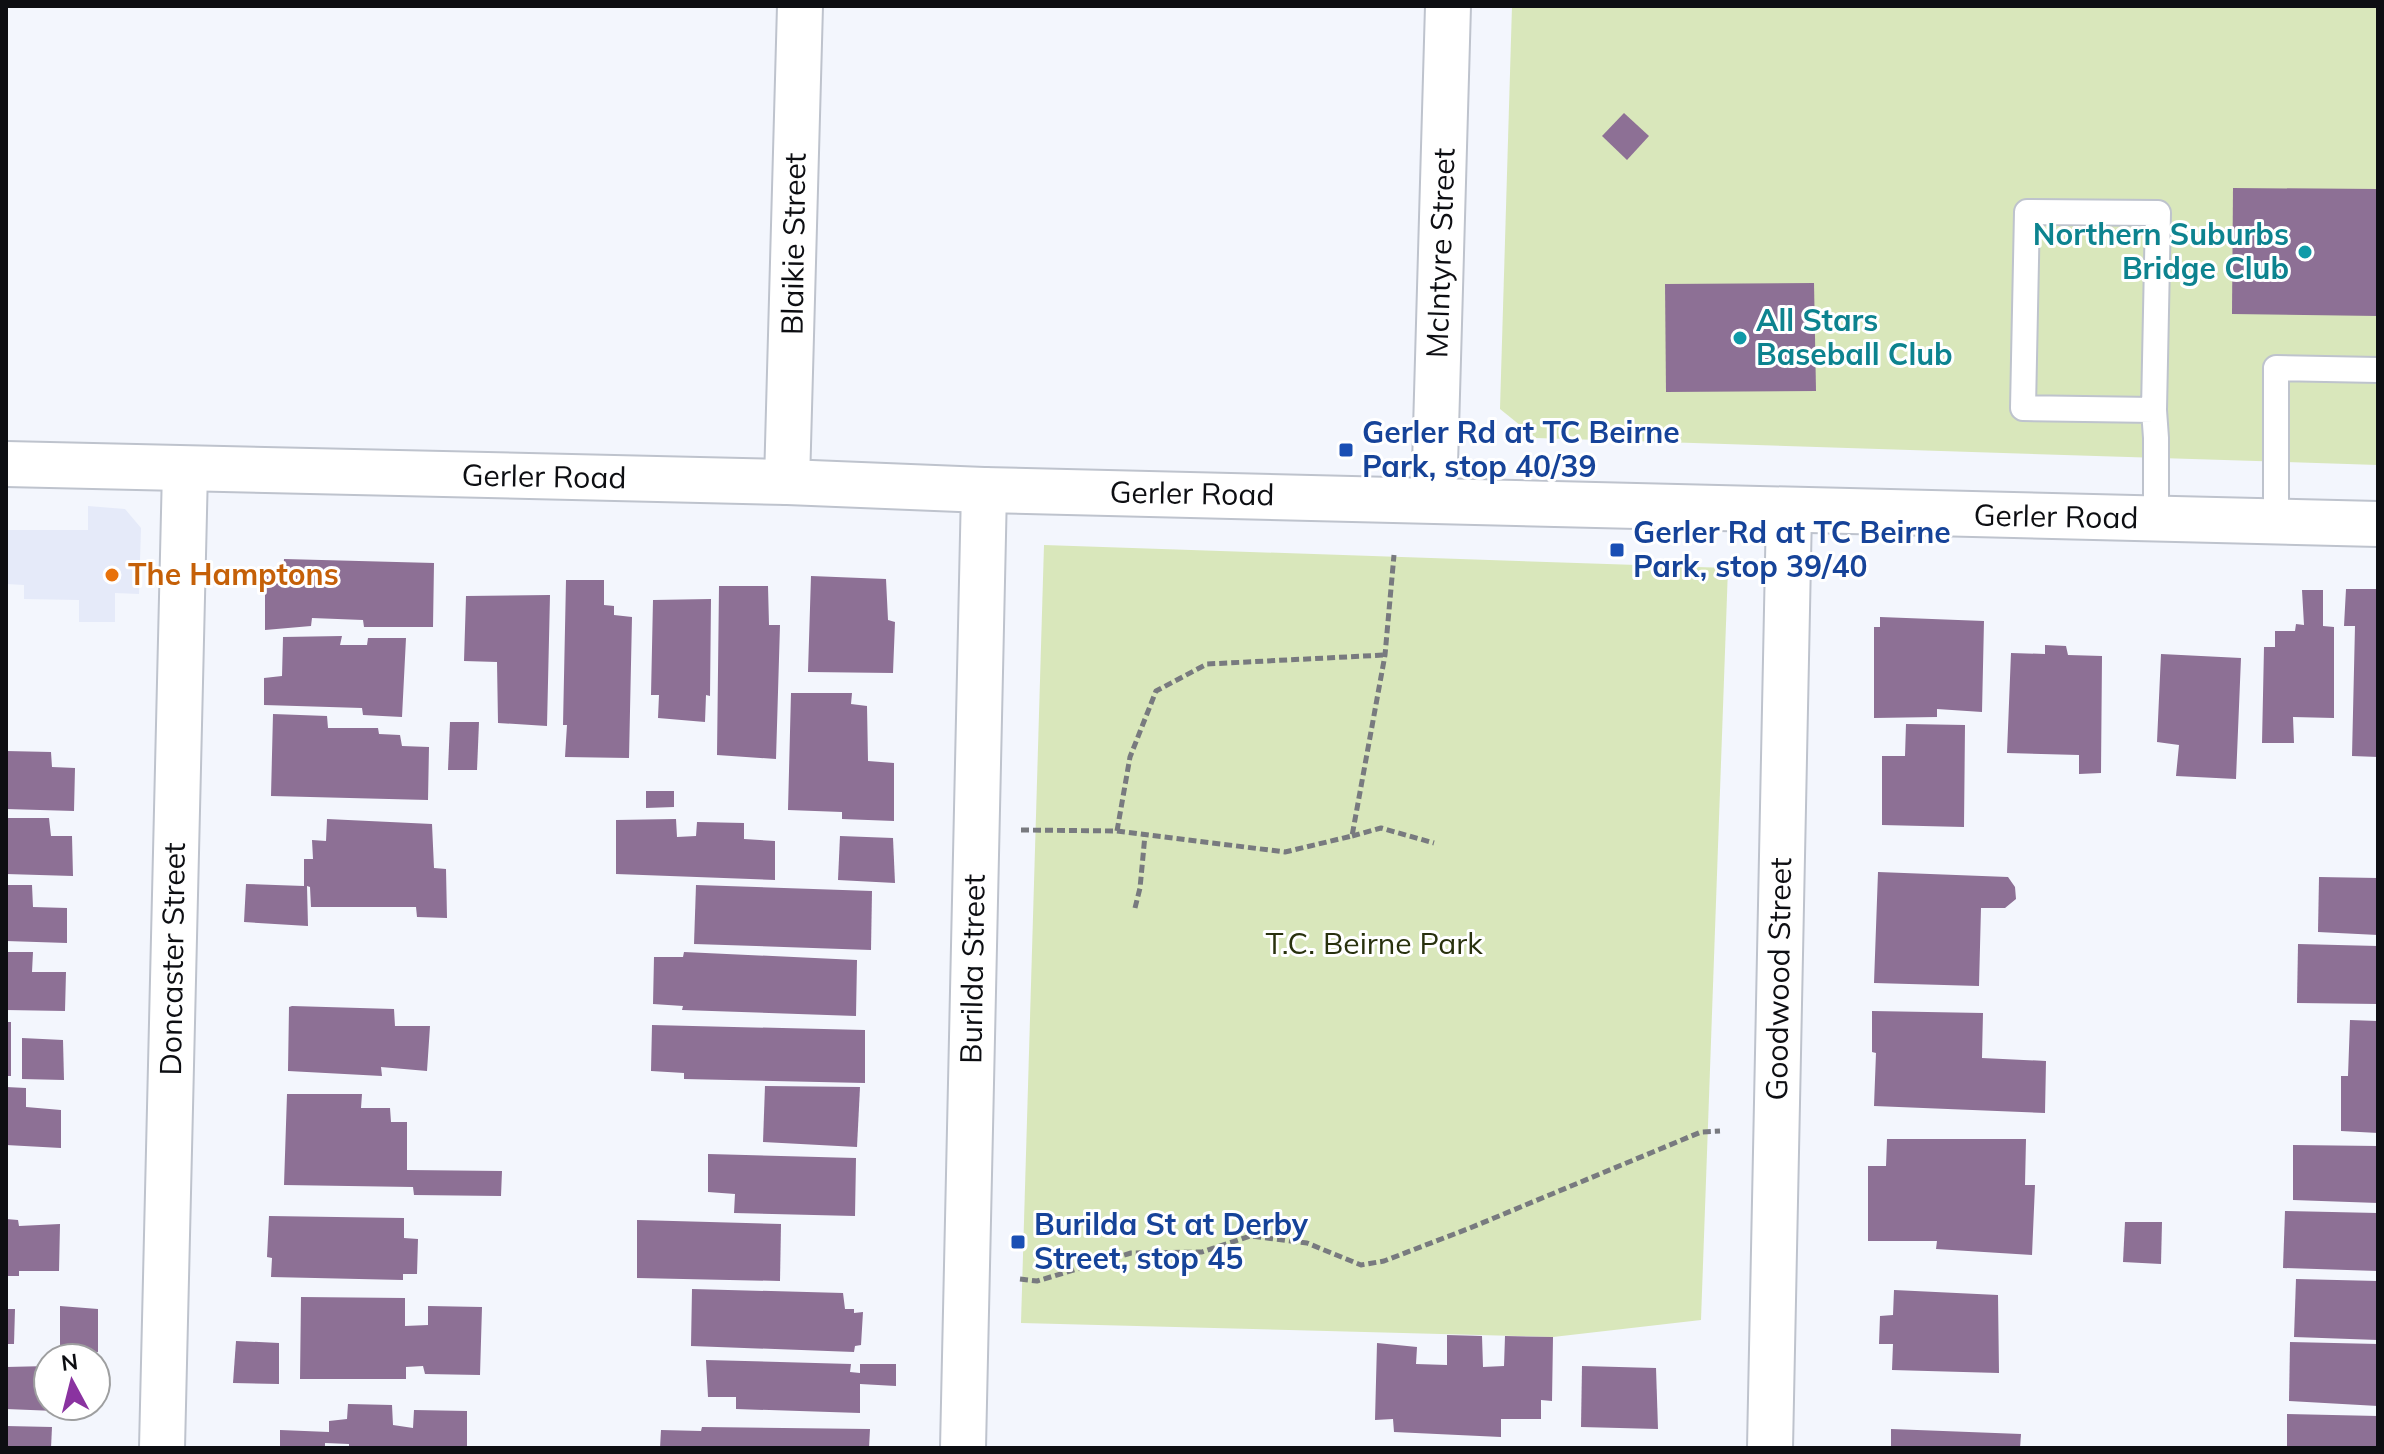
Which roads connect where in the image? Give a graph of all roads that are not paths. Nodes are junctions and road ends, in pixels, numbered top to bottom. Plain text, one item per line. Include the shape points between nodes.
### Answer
1 (800, 6) edge
2 (1448, 6) edge
3 (2378, 370) edge
4 (2154, 410) junction
5 (6, 464) edge
6 (185, 470) junction
7 (787, 482) junction
8 (984, 490) junction
9 (1434, 500) junction
10 (1789, 511) junction
11 (2156, 520) junction
12 (2276, 521) junction
13 (2378, 524) edge
14 (162, 1448) edge
15 (963, 1448) edge
16 (1770, 1448) edge

1 - 7 street, Blaikie Street
2 - 9 street, McIntyre Street
3 - 12 lane via 2276,368
4 - 4 lane via 2023,408 2027,212 2158,213
4 - 11 lane
5 - 6 street, Gerler Road
6 - 7 street, Gerler Road
6 - 14 street, Doncaster Street
7 - 8 street, Gerler Road
8 - 9 street, Gerler Road
8 - 15 street, Burilda Street
9 - 10 street, Gerler Road
10 - 11 street, Gerler Road
10 - 16 street, Goodwood Street
11 - 12 street, Gerler Road
12 - 13 street, Gerler Road

